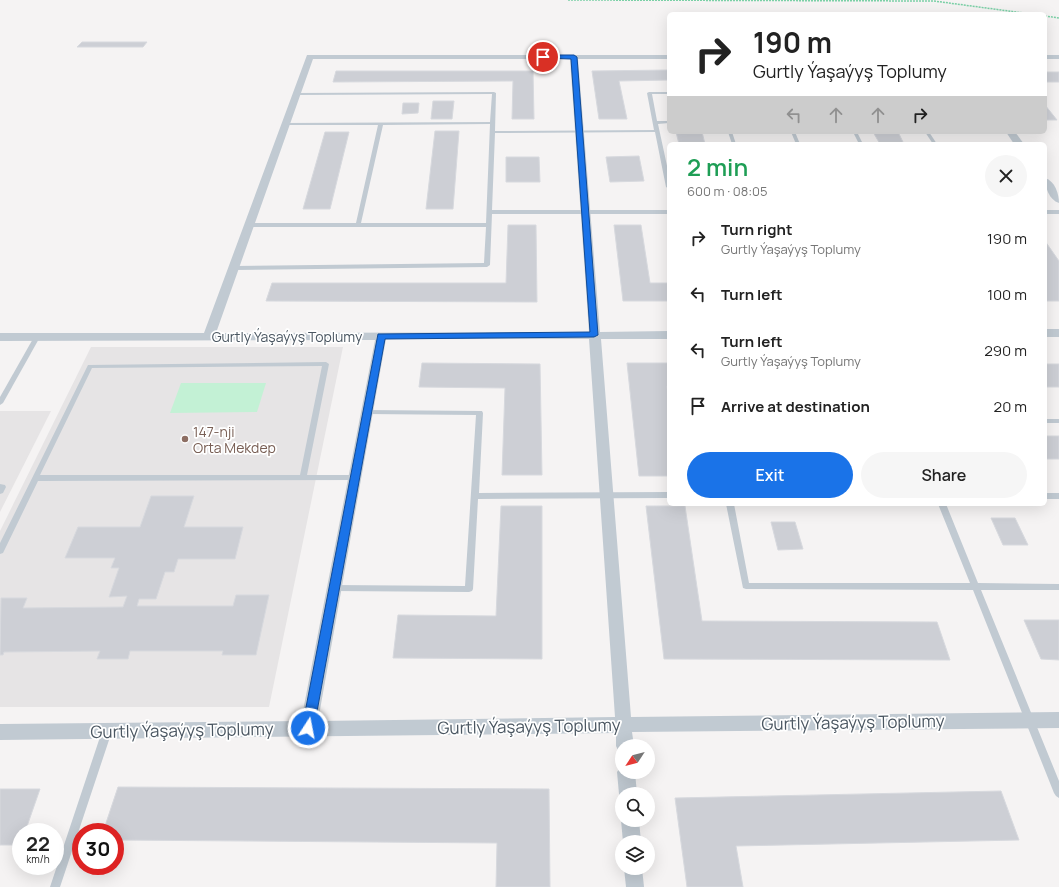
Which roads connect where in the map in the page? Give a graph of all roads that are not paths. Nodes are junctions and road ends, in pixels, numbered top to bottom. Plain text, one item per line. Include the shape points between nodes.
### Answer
1 (574, 57) junction
2 (667, 57) edge
3 (1047, 57) edge
4 (1059, 57) edge
5 (667, 93) edge
6 (297, 94) junction
7 (655, 122) junction
8 (667, 122) edge
9 (493, 123) junction
10 (286, 124) junction
11 (381, 124) junction
12 (579, 131) junction
13 (657, 131) junction
14 (492, 132) junction
15 (667, 178) edge
16 (1047, 184) edge
17 (1059, 200) edge
18 (489, 212) junction
19 (585, 212) junction
20 (667, 212) edge
21 (1047, 212) edge
22 (1059, 212) edge
23 (250, 225) junction
24 (358, 225) junction
25 (488, 225) junction
26 (234, 268) junction
27 (1047, 333) edge
28 (1059, 333) edge
29 (594, 335) junction
30 (667, 335) edge
31 (209, 336) junction
32 (381, 336) junction
33 (0, 337) edge
34 (37, 337) junction
35 (0, 403) edge
36 (367, 412) junction
37 (1047, 421) edge
38 (1059, 421) edge
39 (35, 478) junction
40 (303, 478) junction
41 (355, 478) junction
42 (0, 487) edge
43 (0, 491) edge
44 (606, 495) junction
45 (667, 495) edge
46 (475, 496) junction
47 (1047, 496) edge
48 (1059, 496) edge
49 (730, 506) edge
50 (943, 506) edge
51 (0, 551) edge
52 (976, 587) junction
53 (1059, 587) edge
54 (334, 588) junction
55 (1030, 720) junction
56 (1059, 720) edge
57 (623, 725) junction
58 (308, 728) junction
59 (107, 731) junction
60 (0, 732) edge
61 (624, 739) edge
62 (1059, 793) edge
63 (634, 875) edge
64 (55, 887) edge
65 (635, 887) edge

1 - 2 street
1 - 6 street via 310,57
1 - 12 street
3 - 4 street
5 - 7 lane via 649,93
6 - 9 lane via 494,93
6 - 10 street
7 - 8 lane
7 - 13 lane
9 - 11 lane
9 - 14 lane
10 - 11 lane
10 - 23 street
11 - 24 lane
12 - 13 lane
12 - 14 lane
12 - 19 street
13 - 15 lane
14 - 18 lane
16 - 17 street
18 - 19 lane
18 - 25 lane
19 - 20 lane
19 - 29 street
21 - 22 lane
23 - 24 lane
23 - 26 street
24 - 25 lane
25 - 26 lane via 487,265
26 - 31 street
27 - 28 street
29 - 30 street, Gurtly Ýaşaýyş Toplumy
29 - 32 street, Gurtly Ýaşaýyş Toplumy
29 - 44 street
31 - 32 street, Gurtly Ýaşaýyş Toplumy
31 - 34 street, Gurtly Ýaşaýyş Toplumy
32 - 36 street
33 - 34 street, Gurtly Ýaşaýyş Toplumy
34 - 35 lane
36 - 41 street
36 - 46 lane via 480,413
37 - 38 lane
39 - 40 lane
39 - 40 lane via 90,366 326,364
39 - 51 lane
40 - 41 lane
41 - 54 street
42 - 43 lane
44 - 45 lane
44 - 46 lane
44 - 57 street
46 - 54 lane via 469,589
47 - 48 lane
49 - 52 lane via 746,586
50 - 52 lane
52 - 53 lane
52 - 55 lane
54 - 58 street
55 - 56 street, Gurtly Ýaşaýyş Toplumy
55 - 57 street, Gurtly Ýaşaýyş Toplumy
55 - 62 lane
57 - 58 street, Gurtly Ýaşaýyş Toplumy
57 - 61 street
58 - 59 street, Gurtly Ýaşaýyş Toplumy
59 - 60 street, Gurtly Ýaşaýyş Toplumy
59 - 64 lane
63 - 65 street

